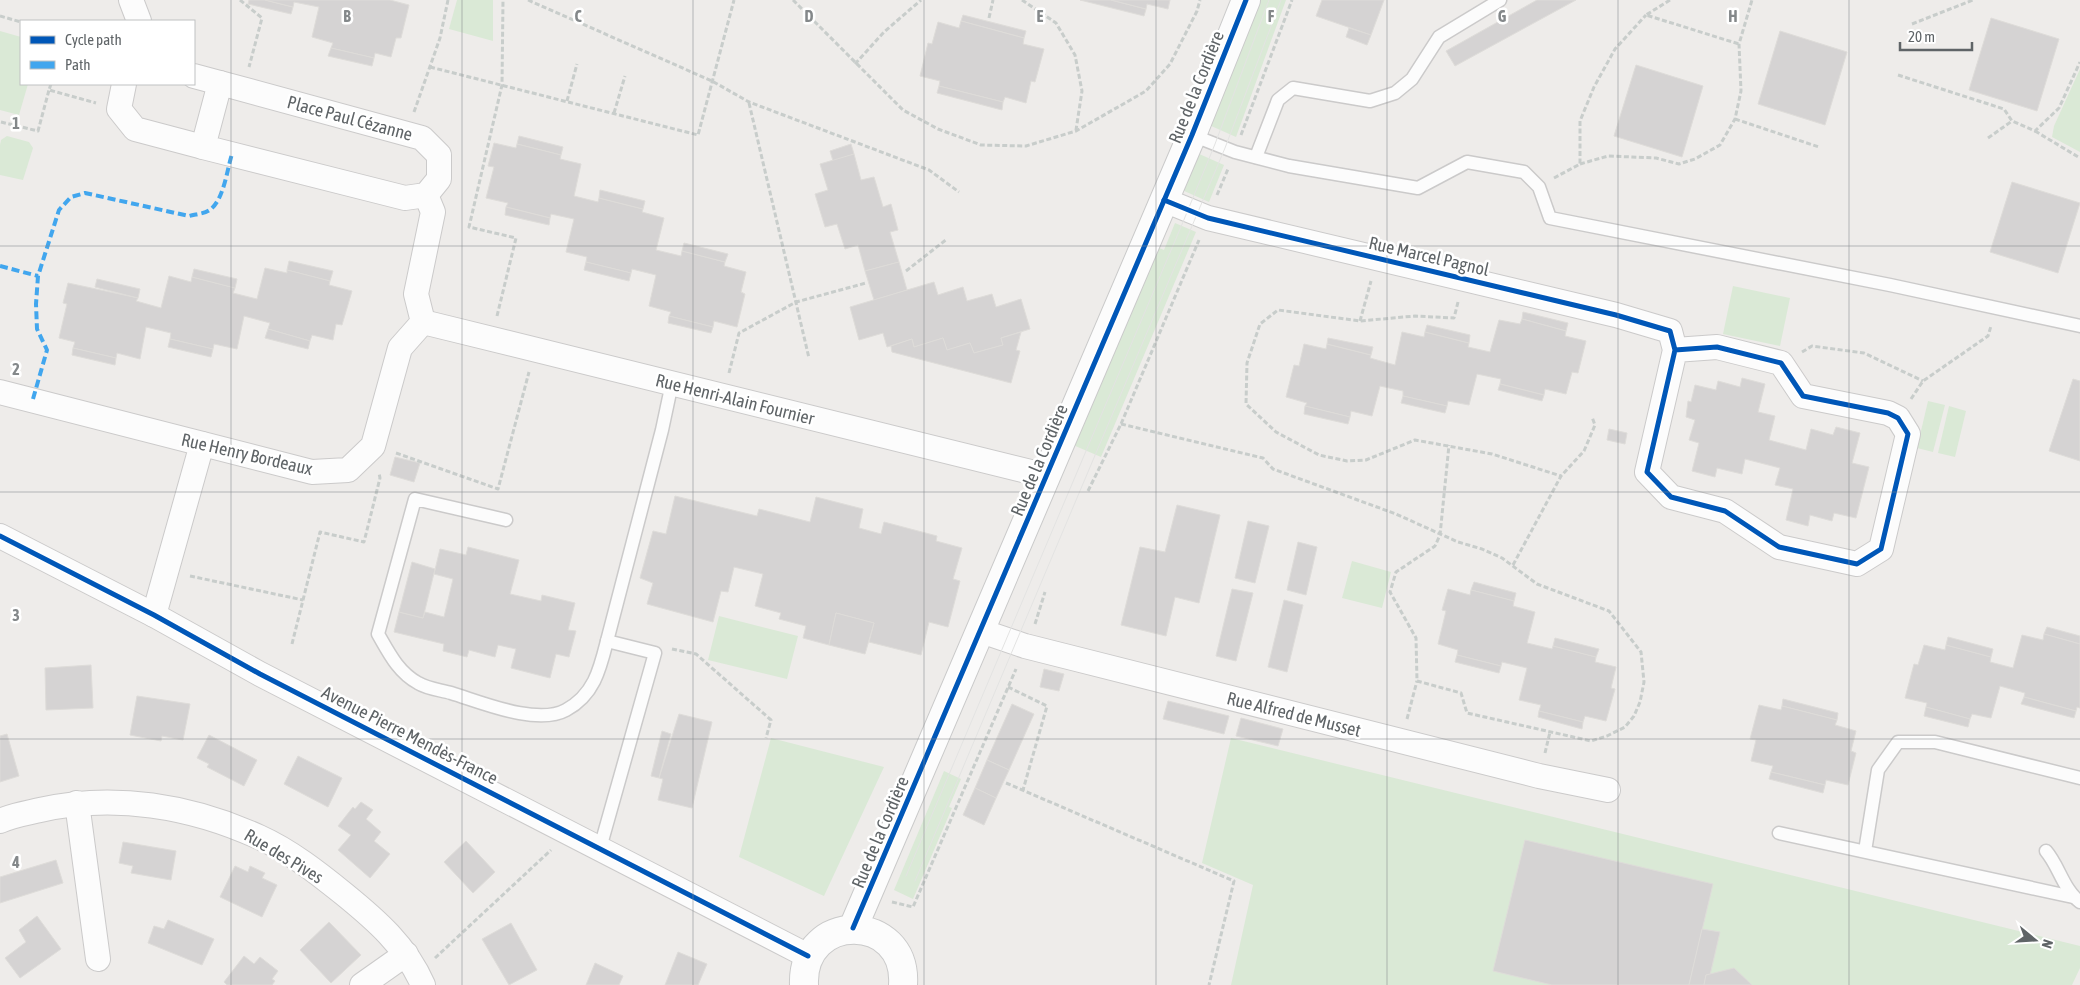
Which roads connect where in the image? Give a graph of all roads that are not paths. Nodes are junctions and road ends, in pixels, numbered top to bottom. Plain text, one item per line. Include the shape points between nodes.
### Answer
1 (131, 0) edge
2 (1246, 0) edge
3 (1500, 0) edge
4 (139, 20) edge
5 (195, 76) edge
6 (220, 83) junction
7 (124, 85) edge
8 (1192, 135) junction
9 (203, 147) junction
10 (1256, 157) junction
11 (426, 195) junction
12 (1164, 200) junction
13 (423, 322) junction
14 (2080, 326) edge
15 (1676, 350) junction
16 (672, 383) junction
17 (0, 392) edge
18 (202, 444) junction
19 (1047, 476) junction
20 (506, 520) dead end
21 (0, 536) edge
22 (154, 615) junction
23 (981, 631) junction
24 (608, 641) junction
25 (2080, 778) edge
26 (1608, 790) dead end
27 (78, 803) junction
28 (0, 821) edge
29 (1779, 833) dead end
30 (600, 848) junction
31 (1865, 851) junction
32 (2046, 851) dead end
33 (2077, 899) edge
34 (853, 928) junction
35 (406, 954) junction
36 (808, 956) junction
37 (98, 959) dead end
38 (421, 980) edge
39 (362, 985) edge
40 (804, 985) edge
41 (903, 985) edge

1 - 4 street
2 - 8 street, Rue de la Cordière
3 - 10 lane via 1438,37 1412,79 1395,93 1370,101 1292,88 1278,100
5 - 6 street, Place Paul Cézanne
6 - 9 street
6 - 11 street, Place Paul Cézanne via 422,138 439,155 440,179
7 - 9 street via 118,109 135,129
8 - 10 lane
8 - 12 street, Rue de la Cordière
9 - 11 street via 405,198
10 - 14 lane via 1288,166 1418,188 1467,162 1524,172 1539,187 1550,218
11 - 13 street via 433,212 416,294
12 - 15 street, Rue Marcel Pagnol via 1208,218 1650,323 1670,331
12 - 19 street, Rue de la Cordière
13 - 16 street, Rue Henri-Alain Fournier
13 - 18 street, Rue Henry Bordeaux via 400,348 373,446 348,470 312,472
15 - 15 street via 1647,472 1671,497 1725,510 1779,547 1857,564 1881,549 1908,434 1898,418 1888,413 1802,396 1781,363 1717,347
16 - 19 street, Rue Henri-Alain Fournier
16 - 24 lane
17 - 18 street, Rue Henry Bordeaux
18 - 22 street
19 - 23 street, Rue de la Cordière
20 - 24 lane via 415,499 378,634 396,666 419,684 513,712 543,715 565,711 586,695 599,673
21 - 22 street, Avenue Pierre Mendès-France
22 - 30 street, Avenue Pierre Mendès-France via 260,674
23 - 26 street, Rue Alfred de Musset via 1026,646 1539,776
23 - 34 street, Rue de la Cordière
24 - 30 lane via 655,653
25 - 31 lane via 1935,742 1898,742 1878,770
27 - 28 street, Rue des Pives
27 - 35 street, Rue des Pives via 140,804 206,816 260,838 315,871 377,921
27 - 37 street
29 - 31 lane
30 - 36 street, Avenue Pierre Mendès-France
31 - 33 lane
32 - 33 lane
34 - 36 street via 830,934
34 - 41 street via 884,938 900,957
35 - 38 street, Rue des Pives
35 - 39 street
36 - 40 street

